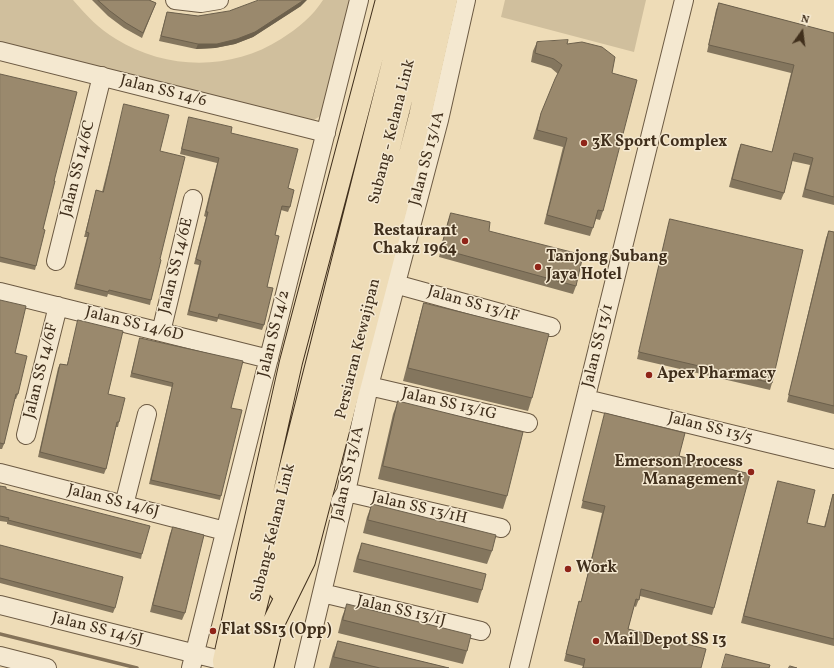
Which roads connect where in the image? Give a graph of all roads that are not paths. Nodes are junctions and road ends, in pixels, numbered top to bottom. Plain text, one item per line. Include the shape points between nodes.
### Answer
1 (176, 0) edge
2 (219, 0) edge
3 (359, 0) edge
4 (387, 0) edge
5 (408, 0) edge
6 (426, 0) edge
7 (439, 0) edge
8 (446, 0) edge
9 (466, 0) edge
10 (684, 0) edge
11 (435, 50) junction
12 (0, 51) edge
13 (102, 76) junction
14 (326, 133) junction
15 (193, 199) dead end
16 (56, 261) dead end
17 (396, 284) junction
18 (0, 292) edge
19 (58, 306) junction
20 (551, 327) dead end
21 (161, 332) junction
22 (269, 359) junction
23 (369, 386) junction
24 (586, 399) junction
25 (316, 400) junction
26 (147, 414) dead end
27 (528, 423) dead end
28 (26, 435) dead end
29 (834, 459) edge
30 (0, 473) edge
31 (346, 492) junction
32 (124, 505) junction
33 (501, 528) dead end
34 (225, 531) junction
35 (304, 561) junction
36 (322, 593) junction
37 (0, 605) edge
38 (272, 626) junction
39 (481, 631) dead end
40 (0, 656) edge
41 (193, 661) edge
42 (229, 666) edge
43 (47, 668) edge
44 (262, 668) edge
45 (304, 668) edge
46 (519, 668) edge

1 - 2 street via 201,3
3 - 14 street, Jalan SS 14/2
4 - 42 main road via 291,362
5 - 25 main road, Subang - Kelana Link
6 - 25 main road, Subang - Kelana Link
7 - 11 main road
8 - 11 main road, Persiaran Kewajipan
9 - 17 street, Jalan SS 13/1A via 439,120
10 - 24 street, Jalan SS 13/1
11 - 35 main road, Persiaran Kewajipan
12 - 13 street, Jalan SS 14/6
13 - 14 street, Jalan SS 14/6
13 - 16 street, Jalan SS 14/6C
14 - 22 street, Jalan SS 14/2
15 - 21 street, Jalan SS 14/6E
17 - 20 street, Jalan SS 13/1F
17 - 23 street, Jalan SS 13/1A
18 - 19 street, Jalan SS 14/6D
19 - 21 street, Jalan SS 14/6D
19 - 28 street, Jalan SS 14/6F
21 - 22 street, Jalan SS 14/6D
22 - 34 street, Jalan SS 14/2
23 - 27 street, Jalan SS 13/1G
23 - 31 street, Jalan SS 13/1A
24 - 29 street, Jalan SS 13/5
24 - 46 street, Jalan SS 13/1
25 - 38 main road, Subang-Kelana Link
25 - 42 main road, Subang-Kelana Link
26 - 32 street
30 - 32 street, Jalan SS 14/6J
31 - 33 street, Jalan SS 13/1H
31 - 35 street
31 - 36 street, Jalan SS 13/1A
32 - 34 street, Jalan SS 14/6J
34 - 41 street, Jalan SS 14/2
35 - 38 main road, Persiaran Kewajipan
36 - 39 street, Jalan SS 13/1J
36 - 45 street, Jalan SS 13/1A
37 - 41 street, Jalan SS 14/5J
38 - 44 main road, Persiaran Kewajipan
40 - 43 street
41 - 42 street, Jalan SS 14/5J

